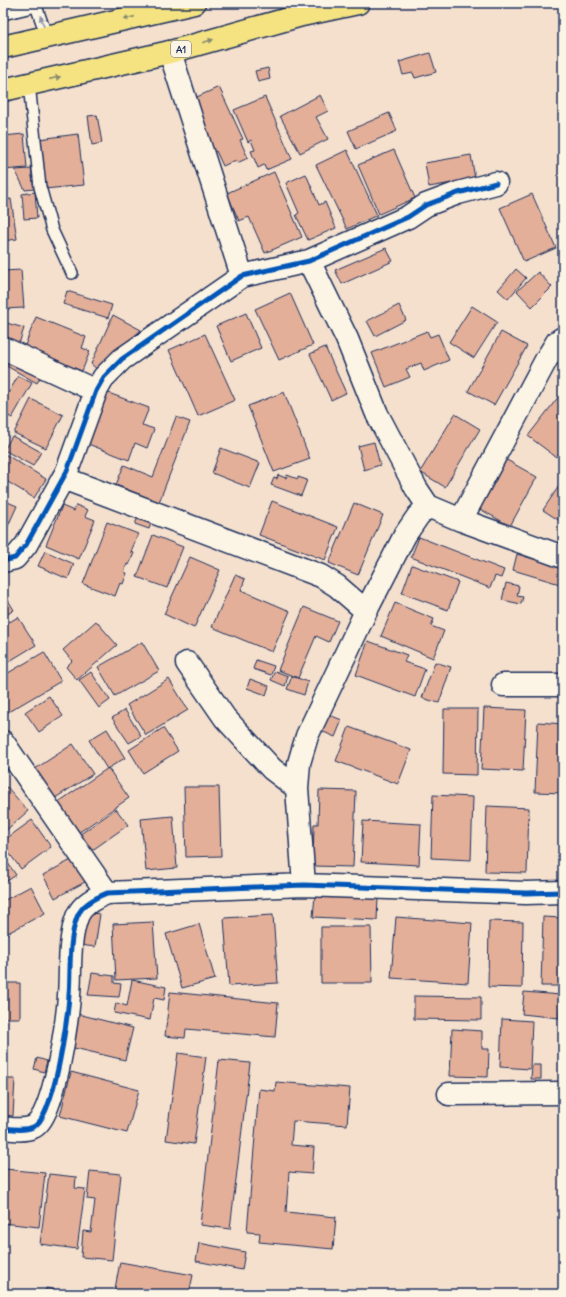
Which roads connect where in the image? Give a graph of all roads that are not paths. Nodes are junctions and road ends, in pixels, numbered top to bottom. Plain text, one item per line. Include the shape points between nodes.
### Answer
1 (194, 3) edge
2 (358, 3) edge
3 (36, 4) edge
4 (3, 14) edge
5 (47, 37) junction
6 (3, 46) edge
7 (170, 52) junction
8 (29, 84) junction
9 (3, 90) edge
10 (496, 183) dead end
11 (309, 261) junction
12 (72, 273) dead end
13 (242, 276) junction
14 (563, 338) edge
15 (3, 348) edge
16 (96, 391) junction
17 (63, 478) junction
18 (428, 506) junction
19 (461, 520) junction
20 (563, 557) edge
21 (3, 561) edge
22 (366, 611) junction
23 (187, 663) dead end
24 (504, 685) dead end
25 (563, 685) edge
26 (3, 742) edge
27 (296, 788) junction
28 (304, 885) junction
29 (563, 892) edge
30 (107, 893) junction
31 (563, 1093) edge
32 (449, 1094) dead end
33 (3, 1128) edge

1 -> 5 highway
7 -> 2 highway, A1 via 302,15
3 - 4 lane
5 -> 3 lane
5 - 6 highway
8 -> 7 highway, A1
7 - 13 street
8 - 9 highway, A1
8 - 12 lane via 40,187 52,230
10 - 11 street via 426,205 408,217
11 - 13 street
11 - 18 street via 347,338 377,414
13 - 16 street via 122,359 104,377
14 - 19 street via 557,342 546,360
15 - 16 street
16 - 17 street
17 - 21 street via 26,545 14,558
17 - 22 street via 321,576
18 - 19 street
18 - 22 street via 405,536
19 - 20 street
22 - 27 street via 307,736 299,763
23 - 27 street via 225,718 272,768
24 - 25 street
26 - 30 street
27 - 28 street
28 - 29 street
28 - 30 street
30 - 33 street via 89,901 77,916 72,944 63,1048 47,1109 34,1127
31 - 32 street

